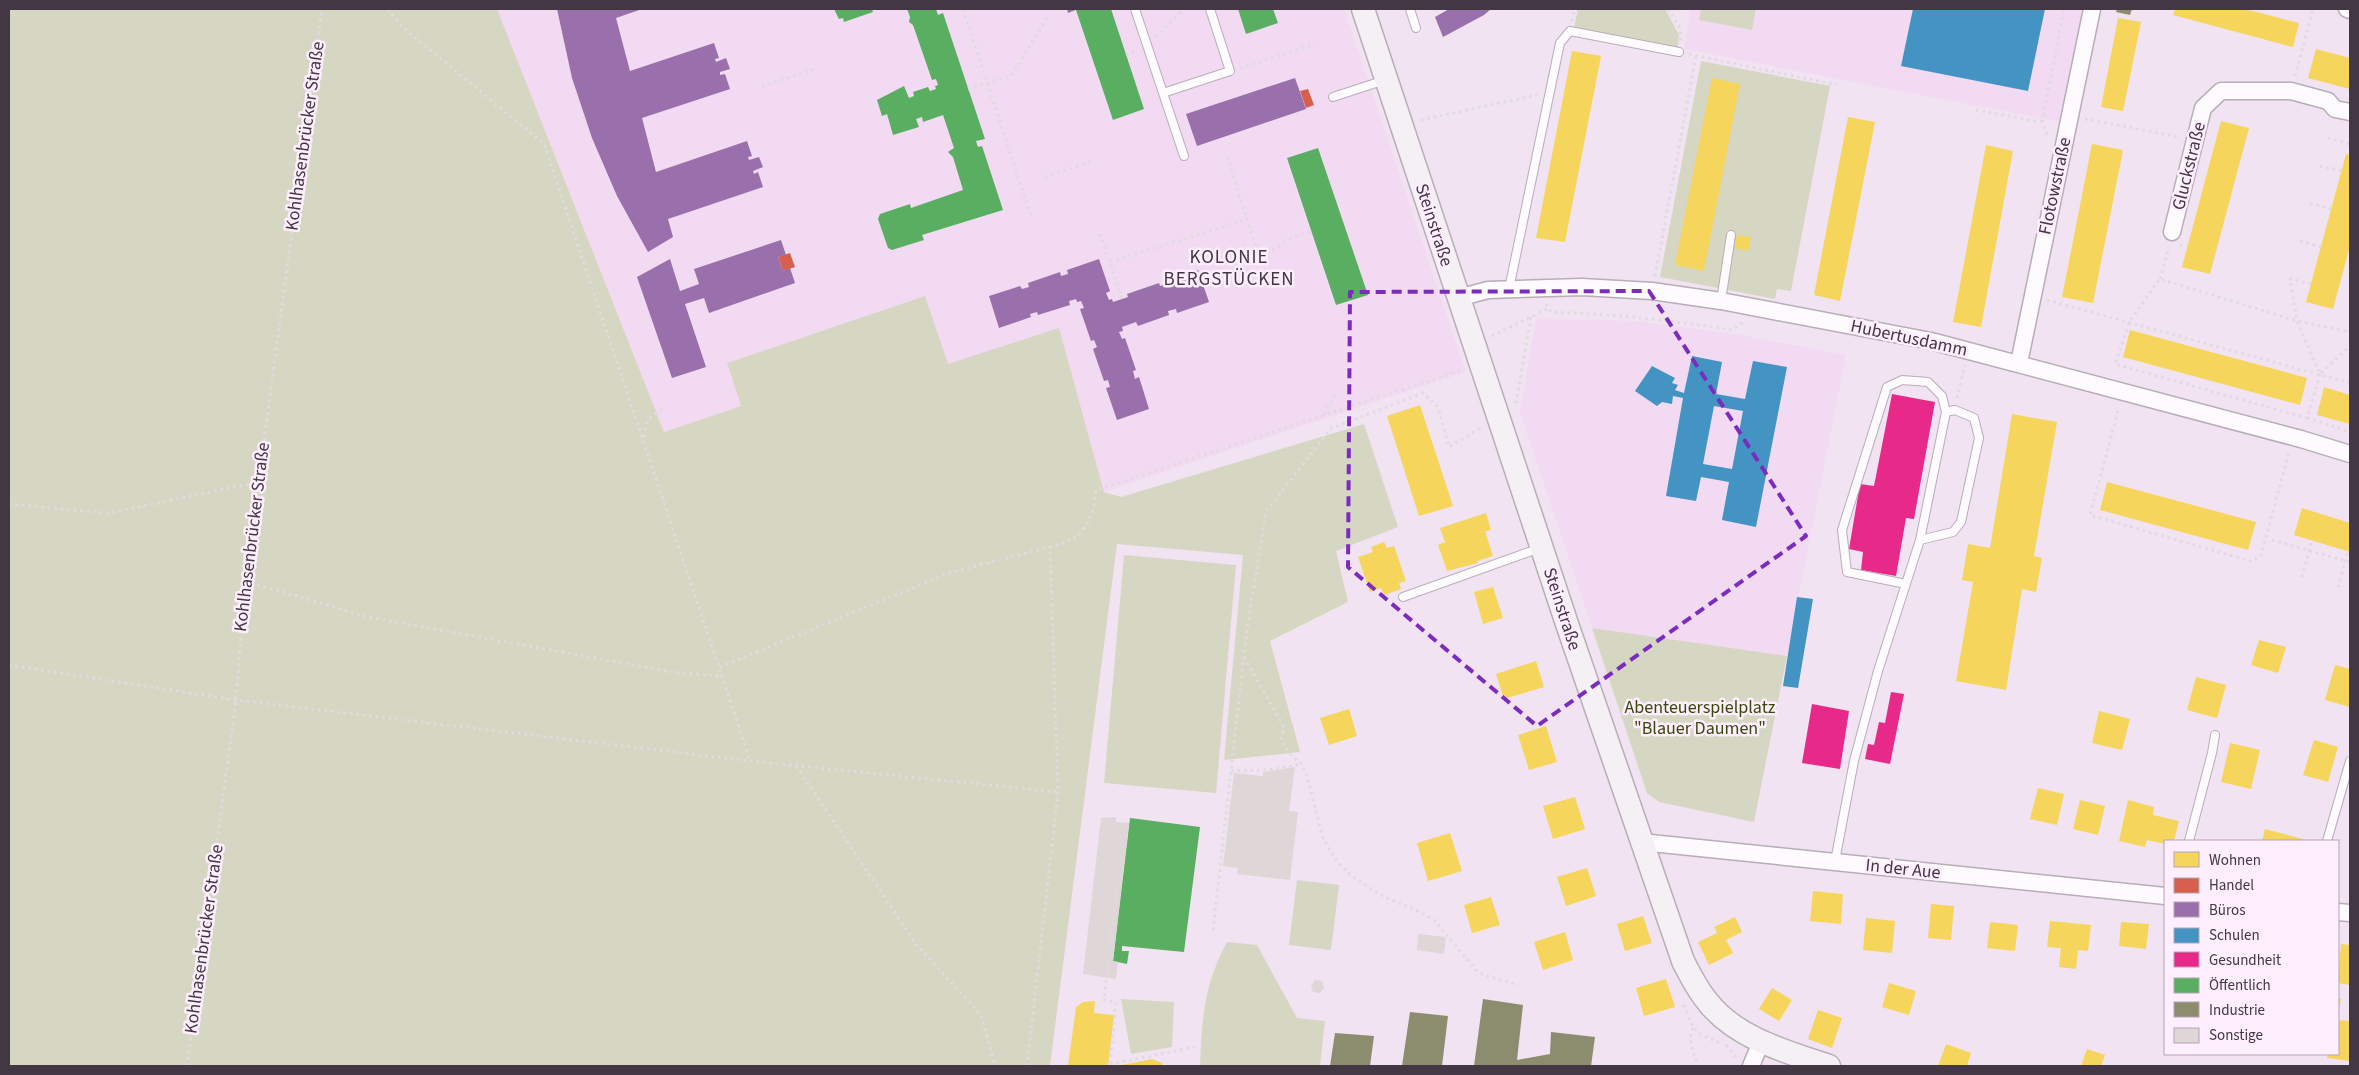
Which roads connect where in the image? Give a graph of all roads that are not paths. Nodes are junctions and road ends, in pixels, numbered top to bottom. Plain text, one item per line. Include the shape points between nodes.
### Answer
1 (1135, 9) edge
2 (1210, 9) edge
3 (1363, 9) edge
4 (1410, 9) edge
5 (2092, 9) edge
6 (1416, 28) dead end
7 (1679, 52) road end
8 (1386, 79) junction
9 (1163, 93) junction
10 (1333, 97) dead end
11 (2350, 112) edge
12 (1184, 156) dead end
13 (2172, 232) road end
14 (1731, 235) dead end
15 (1509, 289) junction
16 (1458, 298) junction
17 (1721, 301) junction
18 (2018, 363) junction
19 (1946, 412) junction
20 (2350, 454) edge
21 (1920, 540) junction
22 (1542, 548) junction
23 (1906, 584) junction
24 (1403, 597) dead end
25 (2215, 735) dead end
26 (2350, 761) edge
27 (2188, 840) edge
28 (2326, 840) edge
29 (1641, 842) junction
30 (1835, 862) junction
31 (2164, 896) edge
32 (1760, 1042) junction
33 (1751, 1066) edge
34 (1829, 1066) edge

1 - 9 lane
2 - 9 lane via 1230,71
3 - 8 street, Steinstraße
4 - 6 lane
5 - 18 street, Flotowstraße
7 - 15 lane via 1570,31 1560,43
8 - 10 lane
8 - 16 street, Steinstraße via 1411,121
9 - 12 lane
11 - 13 street, Gluckstraße via 2336,109 2328,101 2291,91 2221,91 2203,108
14 - 17 lane
15 - 16 street, Hubertusdamm via 1488,290
15 - 17 street, Hubertusdamm via 1582,287
16 - 22 street, Steinstraße
17 - 18 street, Hubertusdamm via 1921,339
18 - 20 street, Hubertusdamm
19 - 21 lane
19 - 21 lane via 1955,410 1974,418 1979,438 1961,522 1953,532
19 - 23 lane via 1942,396 1928,382 1902,380 1887,388 1842,530 1847,572
21 - 23 lane
22 - 24 lane
22 - 29 street, Steinstraße
23 - 30 lane via 1854,761
25 - 27 lane
26 - 28 lane
29 - 30 street, In der Aue
29 - 32 street, Steinstraße via 1674,939 1693,981 1722,1016
30 - 31 street, In der Aue
32 - 33 street
32 - 34 street, Steinstraße

